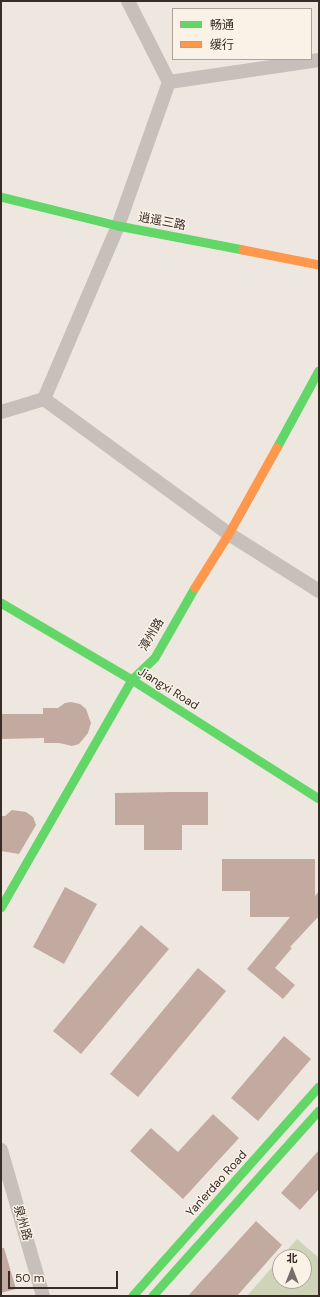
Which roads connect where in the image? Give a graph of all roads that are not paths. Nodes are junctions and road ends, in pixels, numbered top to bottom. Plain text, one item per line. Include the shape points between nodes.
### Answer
1 (128, 1) edge
2 (319, 60) edge
3 (169, 82) junction
4 (1, 198) edge
5 (118, 226) junction
6 (319, 265) edge
7 (319, 371) edge
8 (44, 399) junction
9 (1, 412) edge
10 (229, 534) junction
11 (319, 591) edge
12 (1, 604) edge
13 (132, 680) junction
14 (319, 799) edge
15 (1, 908) edge
16 (319, 1087) edge
17 (319, 1111) edge
18 (1, 1150) edge
19 (43, 1296) edge
20 (133, 1296) edge
21 (153, 1296) edge

1 - 3 street
2 - 3 street
3 - 5 street
4 - 5 street, 逍遥三路
5 - 6 street, 逍遥三路
5 - 8 street
7 - 10 street, 漳州路
8 - 9 street
8 - 10 street
10 - 11 street
10 - 13 street, 漳州路 via 178,615 155,658
12 - 13 street, Jiangxi Road
13 - 14 street, Jiangxi Road
13 - 15 street, 漳州路
16 - 20 street, Yan'erdao Road
17 - 21 street
18 - 19 street, 泉州路

